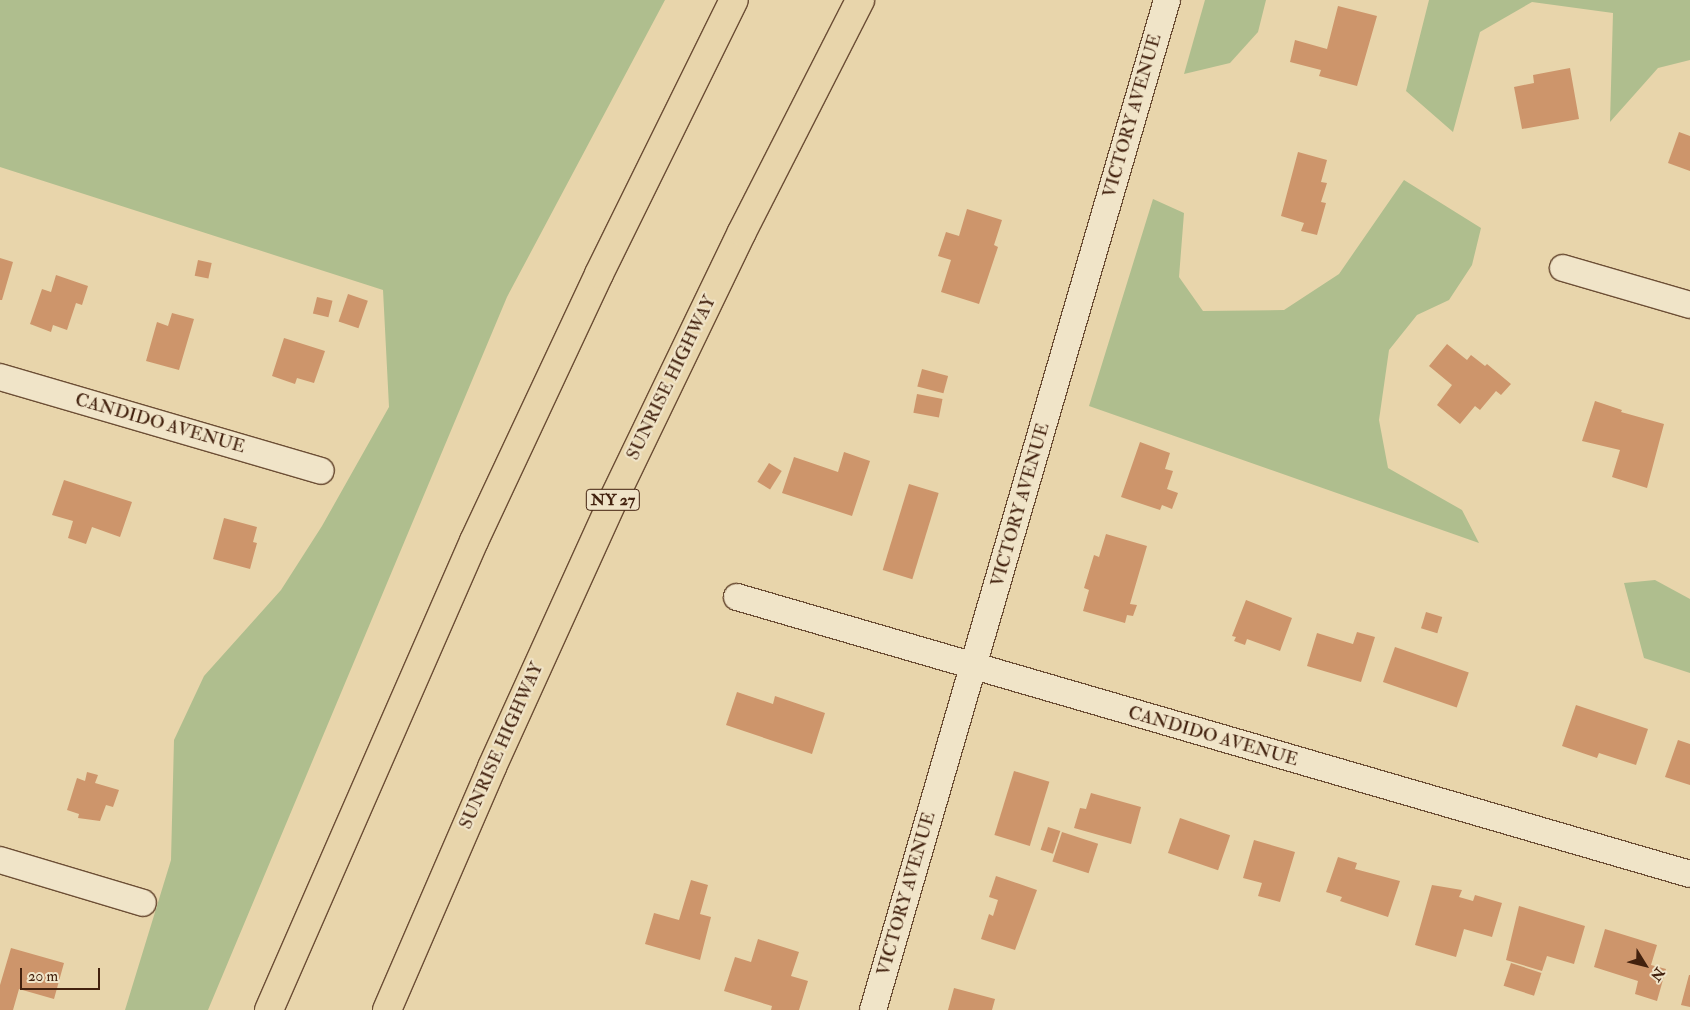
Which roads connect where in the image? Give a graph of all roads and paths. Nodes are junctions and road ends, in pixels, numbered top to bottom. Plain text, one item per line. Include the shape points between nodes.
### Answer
1 (734, 0) edge
2 (860, 0) edge
3 (1167, 0) edge
4 (1563, 268) dead end
5 (1690, 305) edge
6 (0, 376) edge
7 (321, 471) dead end
8 (737, 597) dead end
9 (974, 668) junction
10 (0, 860) edge
11 (1690, 874) edge
12 (143, 903) dead end
13 (269, 1010) edge
14 (387, 1010) edge
15 (873, 1010) edge

1 - 13 highway via 599,274 474,541
2 - 14 highway, SUNRISE HIGHWAY / NY 27 via 742,232 613,500
3 - 9 street, VICTORY AVENUE
4 - 5 street
6 - 7 street, CANDIDO AVENUE
8 - 9 street, CANDIDO AVENUE
9 - 11 street, CANDIDO AVENUE
9 - 15 street, VICTORY AVENUE
10 - 12 street

